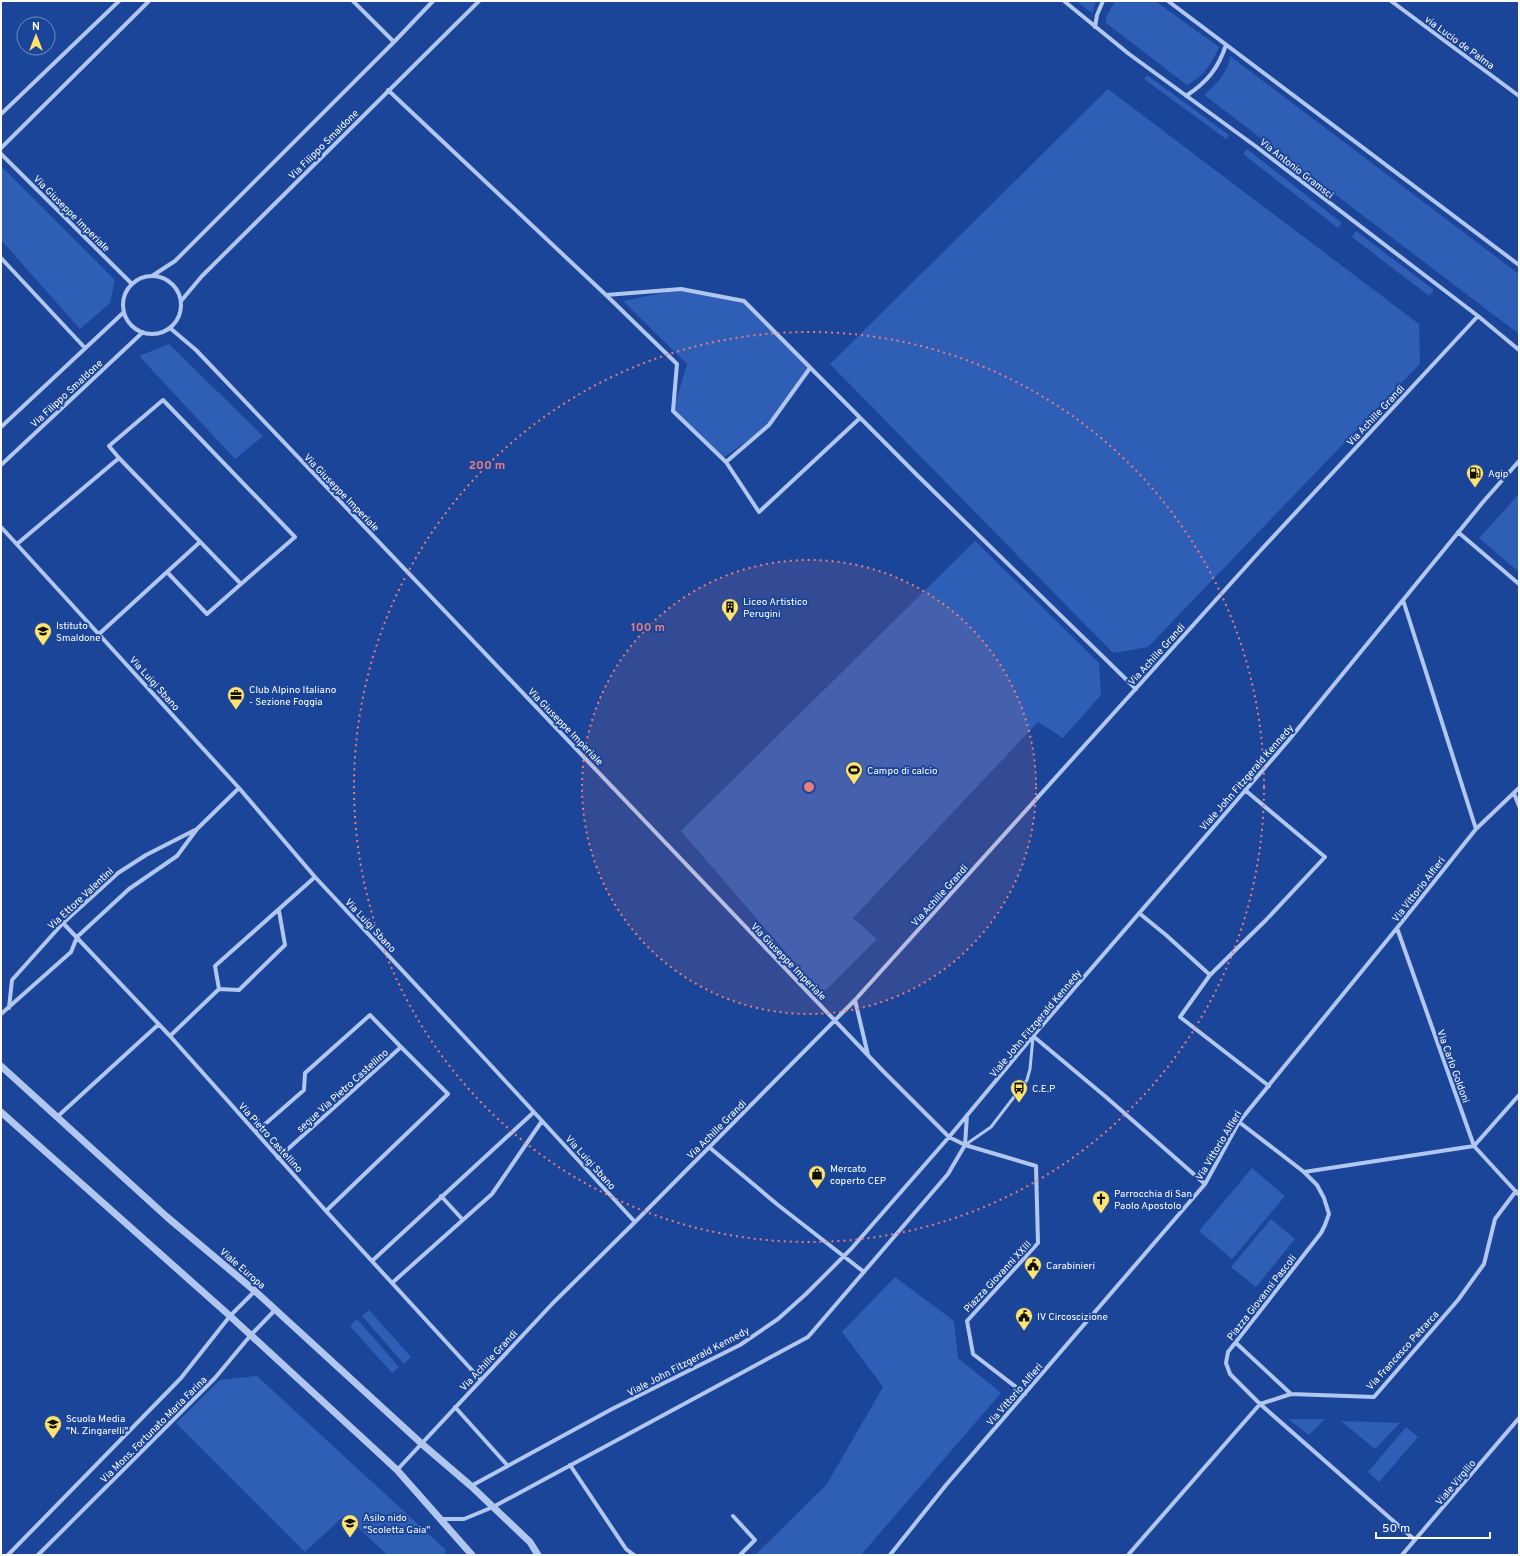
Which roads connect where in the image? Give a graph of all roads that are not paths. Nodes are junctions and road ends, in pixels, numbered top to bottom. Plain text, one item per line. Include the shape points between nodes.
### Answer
1 (119, 1) edge
2 (149, 1) edge
3 (353, 1) edge
4 (433, 1) edge
5 (479, 1) edge
6 (1064, 1) edge
7 (1103, 1) edge
8 (1168, 1) edge
9 (1391, 1) edge
10 (1095, 27) junction
11 (394, 42) junction
12 (1226, 45) junction
13 (388, 90) junction
14 (1186, 96) junction
15 (1519, 96) edge
16 (1, 114) edge
17 (1, 148) edge
18 (1, 154) edge
19 (2, 260) edge
20 (1519, 265) edge
21 (152, 276) junction
22 (132, 284) junction
23 (606, 295) junction
24 (181, 300) junction
25 (124, 312) junction
26 (1478, 316) junction
27 (170, 328) junction
28 (143, 332) junction
29 (85, 348) junction
30 (1519, 350) edge
31 (810, 368) junction
32 (860, 418) junction
33 (1, 427) edge
34 (119, 458) junction
35 (1519, 460) edge
36 (726, 462) junction
37 (1, 465) edge
38 (1, 527) edge
39 (1458, 532) junction
40 (200, 542) junction
41 (17, 544) junction
42 (167, 572) junction
43 (241, 584) junction
44 (1519, 584) edge
45 (1403, 600) junction
46 (100, 634) junction
47 (1136, 689) junction
48 (239, 788) junction
49 (1519, 788) edge
50 (1245, 790) junction
51 (1514, 793) junction
52 (1519, 806) edge
53 (1476, 828) junction
54 (197, 829) junction
55 (315, 877) junction
56 (279, 911) junction
57 (1139, 913) junction
58 (63, 923) junction
59 (1397, 928) junction
60 (76, 937) junction
61 (1210, 976) junction
62 (219, 989) junction
63 (855, 1000) junction
64 (8, 1008) junction
65 (1, 1014) edge
66 (834, 1020) junction
67 (159, 1024) junction
68 (170, 1036) junction
69 (1033, 1036) junction
70 (401, 1047) junction
71 (868, 1055) junction
72 (1, 1066) edge
73 (1269, 1086) junction
74 (1519, 1096) edge
75 (1, 1112) edge
76 (534, 1112) junction
77 (967, 1115) junction
78 (57, 1117) junction
79 (542, 1121) junction
80 (1239, 1122) junction
81 (256, 1132) junction
82 (950, 1136) junction
83 (965, 1145) junction
84 (1474, 1146) junction
85 (709, 1147) junction
86 (278, 1158) junction
87 (1304, 1172) junction
88 (1205, 1184) junction
89 (1517, 1193) edge
90 (442, 1196) junction
91 (326, 1211) junction
92 (463, 1220) junction
93 (635, 1222) junction
94 (844, 1256) junction
95 (372, 1261) junction
96 (864, 1272) junction
97 (392, 1283) junction
98 (256, 1291) junction
99 (275, 1310) junction
100 (230, 1316) junction
101 (250, 1336) junction
102 (1235, 1342) junction
103 (481, 1380) junction
104 (1025, 1394) junction
105 (1291, 1394) junction
106 (1260, 1404) junction
107 (455, 1408) junction
108 (1519, 1418) edge
109 (422, 1444) junction
110 (570, 1465) junction
111 (508, 1466) junction
112 (397, 1470) junction
113 (471, 1486) junction
114 (493, 1507) junction
115 (733, 1516) dead end
116 (440, 1519) junction
117 (1415, 1540) junction
118 (8, 1555) edge
119 (38, 1555) edge
120 (472, 1555) edge
121 (538, 1555) edge
122 (634, 1555) edge
123 (740, 1555) edge
124 (890, 1555) edge
125 (1128, 1555) edge
126 (1402, 1555) edge

1 - 16 street
2 - 17 street
3 - 11 street
4 - 11 street
5 - 13 street, Via Filippo Smaldone
6 - 10 street, Via Antonio Gramsci
7 - 10 street via 1096,15
8 - 12 street
9 - 15 street, via Lucio de Palma
10 - 14 street, Via Antonio Gramsci
11 - 21 street via 174,261
12 - 14 street via 1211,75
12 - 20 street
13 - 23 street
13 - 24 street, Via Filippo Smaldone
14 - 26 street, Via Antonio Gramsci
18 - 22 street, Via Giuseppe Imperiale
19 - 29 street
21 - 22 street via 141,278
21 - 24 street via 163,278 172,284
22 - 25 street via 127,290 123,304
23 - 31 street via 681,289 744,301
23 - 36 street via 677,364 673,411
24 - 27 street via 178,318
25 - 28 street via 134,328
25 - 29 street, Via Filippo Smaldone
26 - 30 street, Via Antonio Gramsci
26 - 47 street, Via Achille Grandi
27 - 28 street via 151,334
27 - 66 street, Via Giuseppe Imperiale via 205,360
28 - 37 street, Via Filippo Smaldone
29 - 33 street, Via Filippo Smaldone
31 - 32 street
31 - 36 street via 769,425
32 - 36 street via 759,512
32 - 47 street
34 - 40 street
34 - 41 street
34 - 43 street via 109,446 163,400 295,537
35 - 39 street, Viale John Fitzgerald Kennedy
38 - 41 street, Via Luigi Sbano
39 - 44 street
39 - 45 street, Viale John Fitzgerald Kennedy
40 - 42 street
40 - 43 street
41 - 46 street, Via Luigi Sbano
42 - 43 street via 207,614
42 - 46 street
45 - 50 street, Viale John Fitzgerald Kennedy
45 - 53 street
46 - 48 street, Via Luigi Sbano
47 - 63 street, Via Achille Grandi
48 - 54 street, Via Ettore Valentini
48 - 55 street, Via Luigi Sbano
49 - 51 street, Via Vittorio Alfieri
50 - 57 street, Viale John Fitzgerald Kennedy
50 - 61 street via 1326,856
51 - 52 street
51 - 53 street, Via Vittorio Alfieri
53 - 59 street, Via Vittorio Alfieri
54 - 58 street, Via Ettore Valentini via 146,855 118,873
54 - 60 street, Via Ettore Valentini via 177,856 129,889
55 - 56 street
55 - 76 street, Via Luigi Sbano
56 - 62 street via 215,966
56 - 62 street via 285,945 239,990
57 - 61 street
57 - 69 street, Viale John Fitzgerald Kennedy
58 - 60 street, Via Pietro Castellino
58 - 64 street, Via Ettore Valentini via 12,980
59 - 73 street, Via Vittorio Alfieri
59 - 84 street, Via Carlo Goldoni
60 - 64 street, Via Ettore Valentini via 71,952
60 - 67 street, Via Pietro Castellino
61 - 73 street via 1180,1017
62 - 68 street
63 - 66 street, Via Achille Grandi
63 - 71 street
64 - 65 street, Via Ettore Valentini
66 - 71 street, Via Giuseppe Imperiale
66 - 85 street, Via Achille Grandi
67 - 68 street, Via Pietro Castellino
67 - 78 street
68 - 81 street, Via Pietro Castellino
69 - 77 street, Viale John Fitzgerald Kennedy
69 - 83 lane via 1027,1080 990,1128
69 - 88 street
70 - 81 street, segue Via Pietro Castellino via 370,1015 305,1073 304,1090
70 - 86 street, segue Via Pietro Castellino
70 - 91 street via 448,1094
71 - 82 street, Via Giuseppe Imperiale
72 - 78 street, Viale Europa
73 - 80 street, Via Vittorio Alfieri
74 - 84 street
75 - 100 street
76 - 79 street, Via Luigi Sbano
76 - 90 street
77 - 82 street, Viale John Fitzgerald Kennedy
77 - 83 street
78 - 98 street, Viale Europa via 167,1217
79 - 92 street via 492,1194
79 - 93 street, Via Luigi Sbano
80 - 87 street, Piazza Giovanni Pascoli
80 - 88 street, Via Vittorio Alfieri
81 - 86 street, Via Pietro Castellino
82 - 83 street, Piazza Giovanni XXIII
82 - 94 street, Viale John Fitzgerald Kennedy
83 - 96 street via 948,1174
83 - 104 street, Piazza Giovanni XXIII via 1036,1166 1038,1243 967,1321 973,1354
84 - 87 street
84 - 89 street, Via Carlo Goldoni
85 - 93 street, Via Achille Grandi
85 - 94 street
86 - 91 street, Via Pietro Castellino
87 - 102 street, Piazza Giovanni Pascoli via 1317,1185 1324,1198 1328,1214 1326,1225
88 - 104 street, Via Vittorio Alfieri
89 - 105 street, Via Francesco Petrarca via 1495,1219 1484,1264 1458,1300 1374,1397
90 - 92 street
90 - 95 street
91 - 95 street, Via Pietro Castellino
92 - 97 street
93 - 103 street, Via Achille Grandi via 553,1303
94 - 96 street
94 - 111 street, Viale John Fitzgerald Kennedy via 778,1319 740,1345 612,1409
95 - 97 street, Via Pietro Castellino
96 - 110 street via 808,1337
97 - 103 street, Via Pietro Castellino
98 - 99 street, Viale Europa
98 - 100 street, Via Mons. Fortunato Maria Farina
99 - 101 street, Via Mons. Fortunato Maria Farina
99 - 109 street, Viale Europa
100 - 101 street
100 - 118 street, Via Mons. Fortunato Maria Farina via 181,1378
101 - 112 street
101 - 119 street, Via Mons. Fortunato Maria Farina via 215,1378
102 - 105 street
102 - 106 street, Piazza Giovanni Pascoli via 1228,1352 1226,1362 1230,1374
103 - 107 street, Via Achille Grandi
104 - 124 street, Via Vittorio Alfieri via 946,1485
105 - 106 street, Via Francesco Petrarca
106 - 117 street, Piazza Giovanni Pascoli
106 - 125 street
107 - 109 street, Via Achille Grandi
107 - 111 street
108 - 117 street, Viale Virgilio
109 - 112 street, Via Achille Grandi
109 - 113 street, Viale Europa
110 - 114 street
110 - 122 street via 626,1549
111 - 113 street, Viale John Fitzgerald Kennedy
112 - 116 street
113 - 114 street, Viale Europa
114 - 116 street via 464,1519
114 - 121 street, Viale Europa via 530,1542
115 - 123 street via 755,1540
116 - 120 street
117 - 126 street, Viale Virgilio

